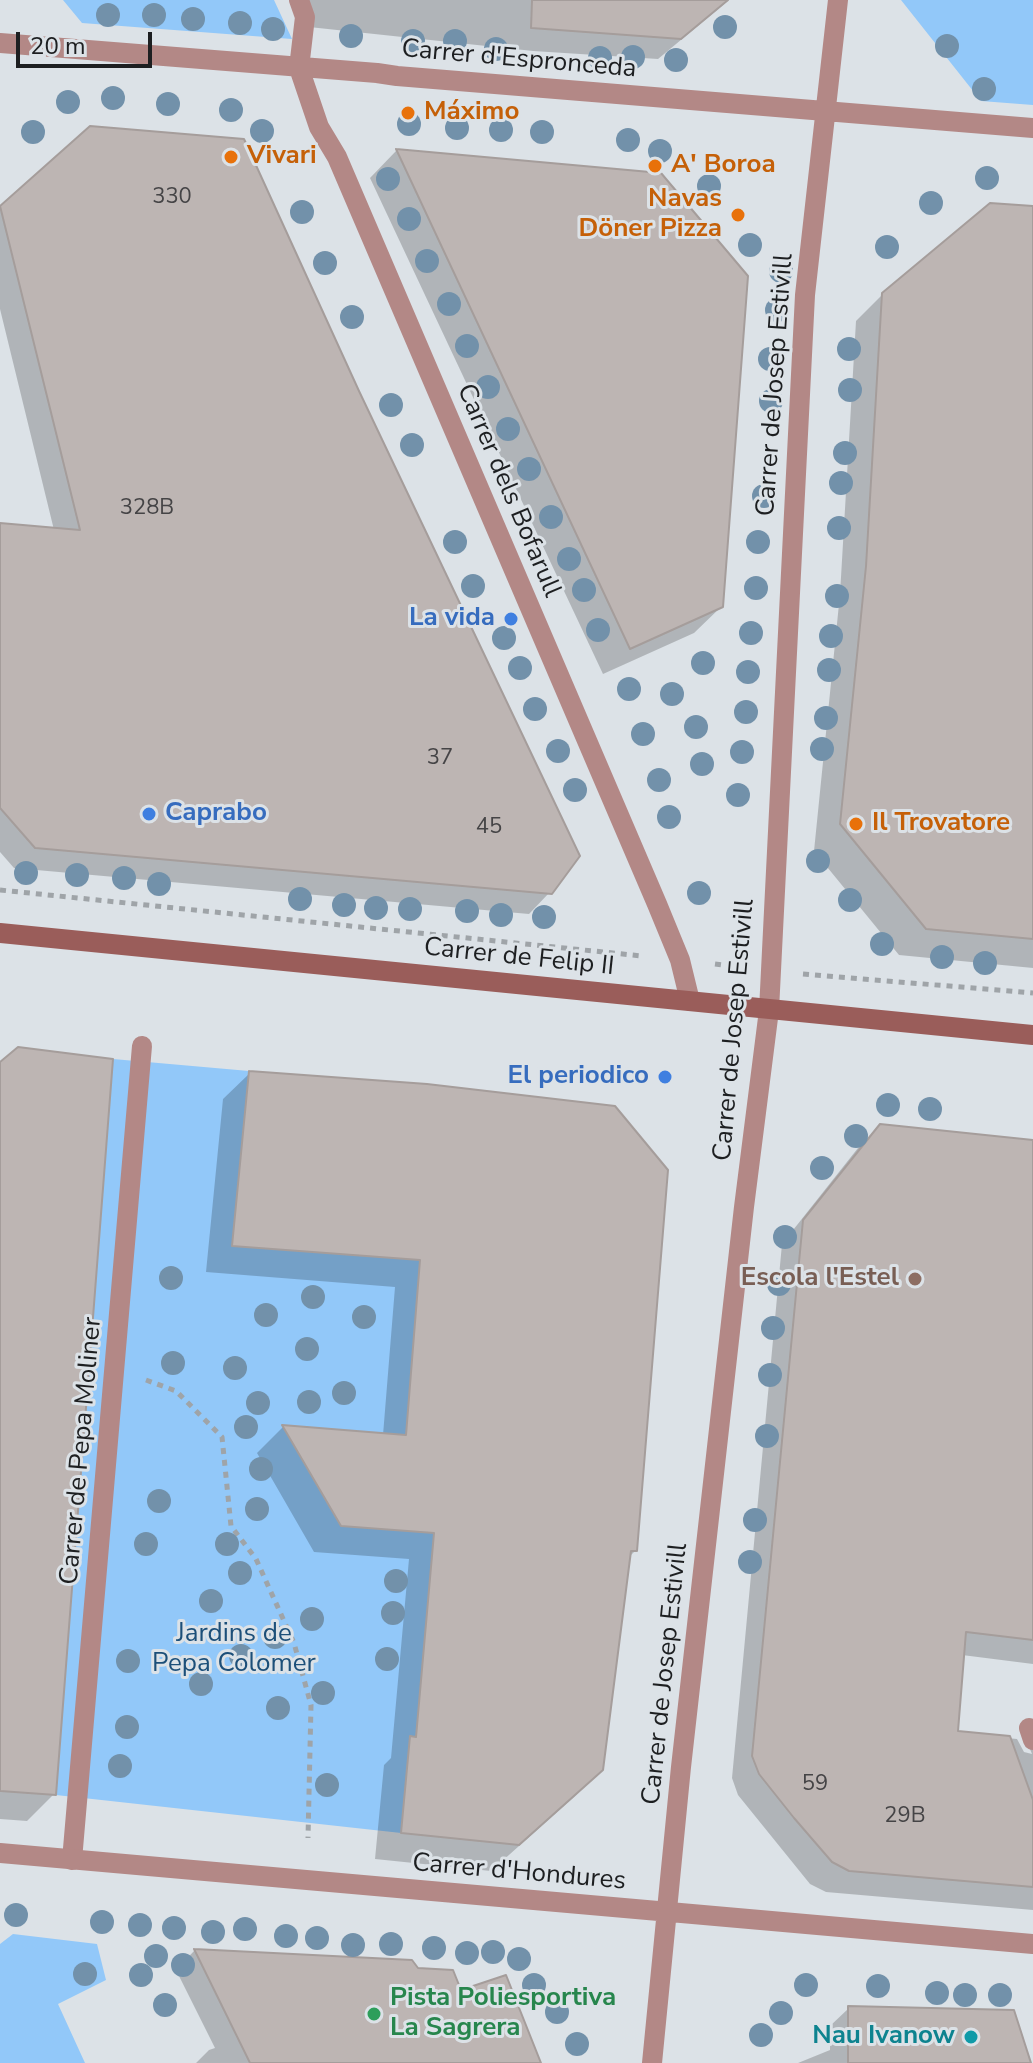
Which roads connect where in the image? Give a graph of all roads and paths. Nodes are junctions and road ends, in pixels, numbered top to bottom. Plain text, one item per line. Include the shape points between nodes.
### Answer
1 (299, 0) edge
2 (838, 0) edge
3 (0, 43) edge
4 (299, 68) junction
5 (826, 111) junction
6 (1033, 128) edge
7 (0, 890) edge
8 (0, 933) edge
9 (645, 956) dead end
10 (707, 963) dead end
11 (737, 967) dead end
12 (798, 973) dead end
13 (1033, 993) edge
14 (690, 1001) junction
15 (769, 1010) junction
16 (1033, 1035) edge
17 (142, 1046) dead end
18 (115, 1368) junction
19 (308, 1838) dead end
20 (0, 1853) edge
21 (72, 1860) junction
22 (667, 1912) junction
23 (1033, 1944) edge
24 (652, 2063) edge

1 - 4 street, Carrer dels Bofarull via 305,17
2 - 5 street, Carrer de Josep Estivill
3 - 4 street, Carrer d'Espronceda
4 - 5 street, Carrer d'Espronceda
4 - 14 street, Carrer dels Bofarull via 319,127 337,157 657,904
5 - 6 street, Carrer d'Espronceda
5 - 15 street, Carrer de Josep Estivill via 805,295
7 - 9 path, Carrer de Felip II
8 - 14 main road, Carrer de Felip II
10 - 11 path
12 - 13 path
14 - 15 main road, Carrer de Felip II
15 - 16 main road, Carrer de Felip II
15 - 22 street, Carrer de Josep Estivill
17 - 18 street, Carrer de Pepa Moliner
18 - 19 path via 176,1391 222,1437 231,1526 256,1559 294,1643 311,1705
18 - 21 street, Carrer de Pepa Moliner
20 - 21 street, Carrer d'Hondures
21 - 22 street, Carrer d'Hondures
22 - 23 street, Carrer d'Hondures
22 - 24 street, Carrer de Josep Estivill

